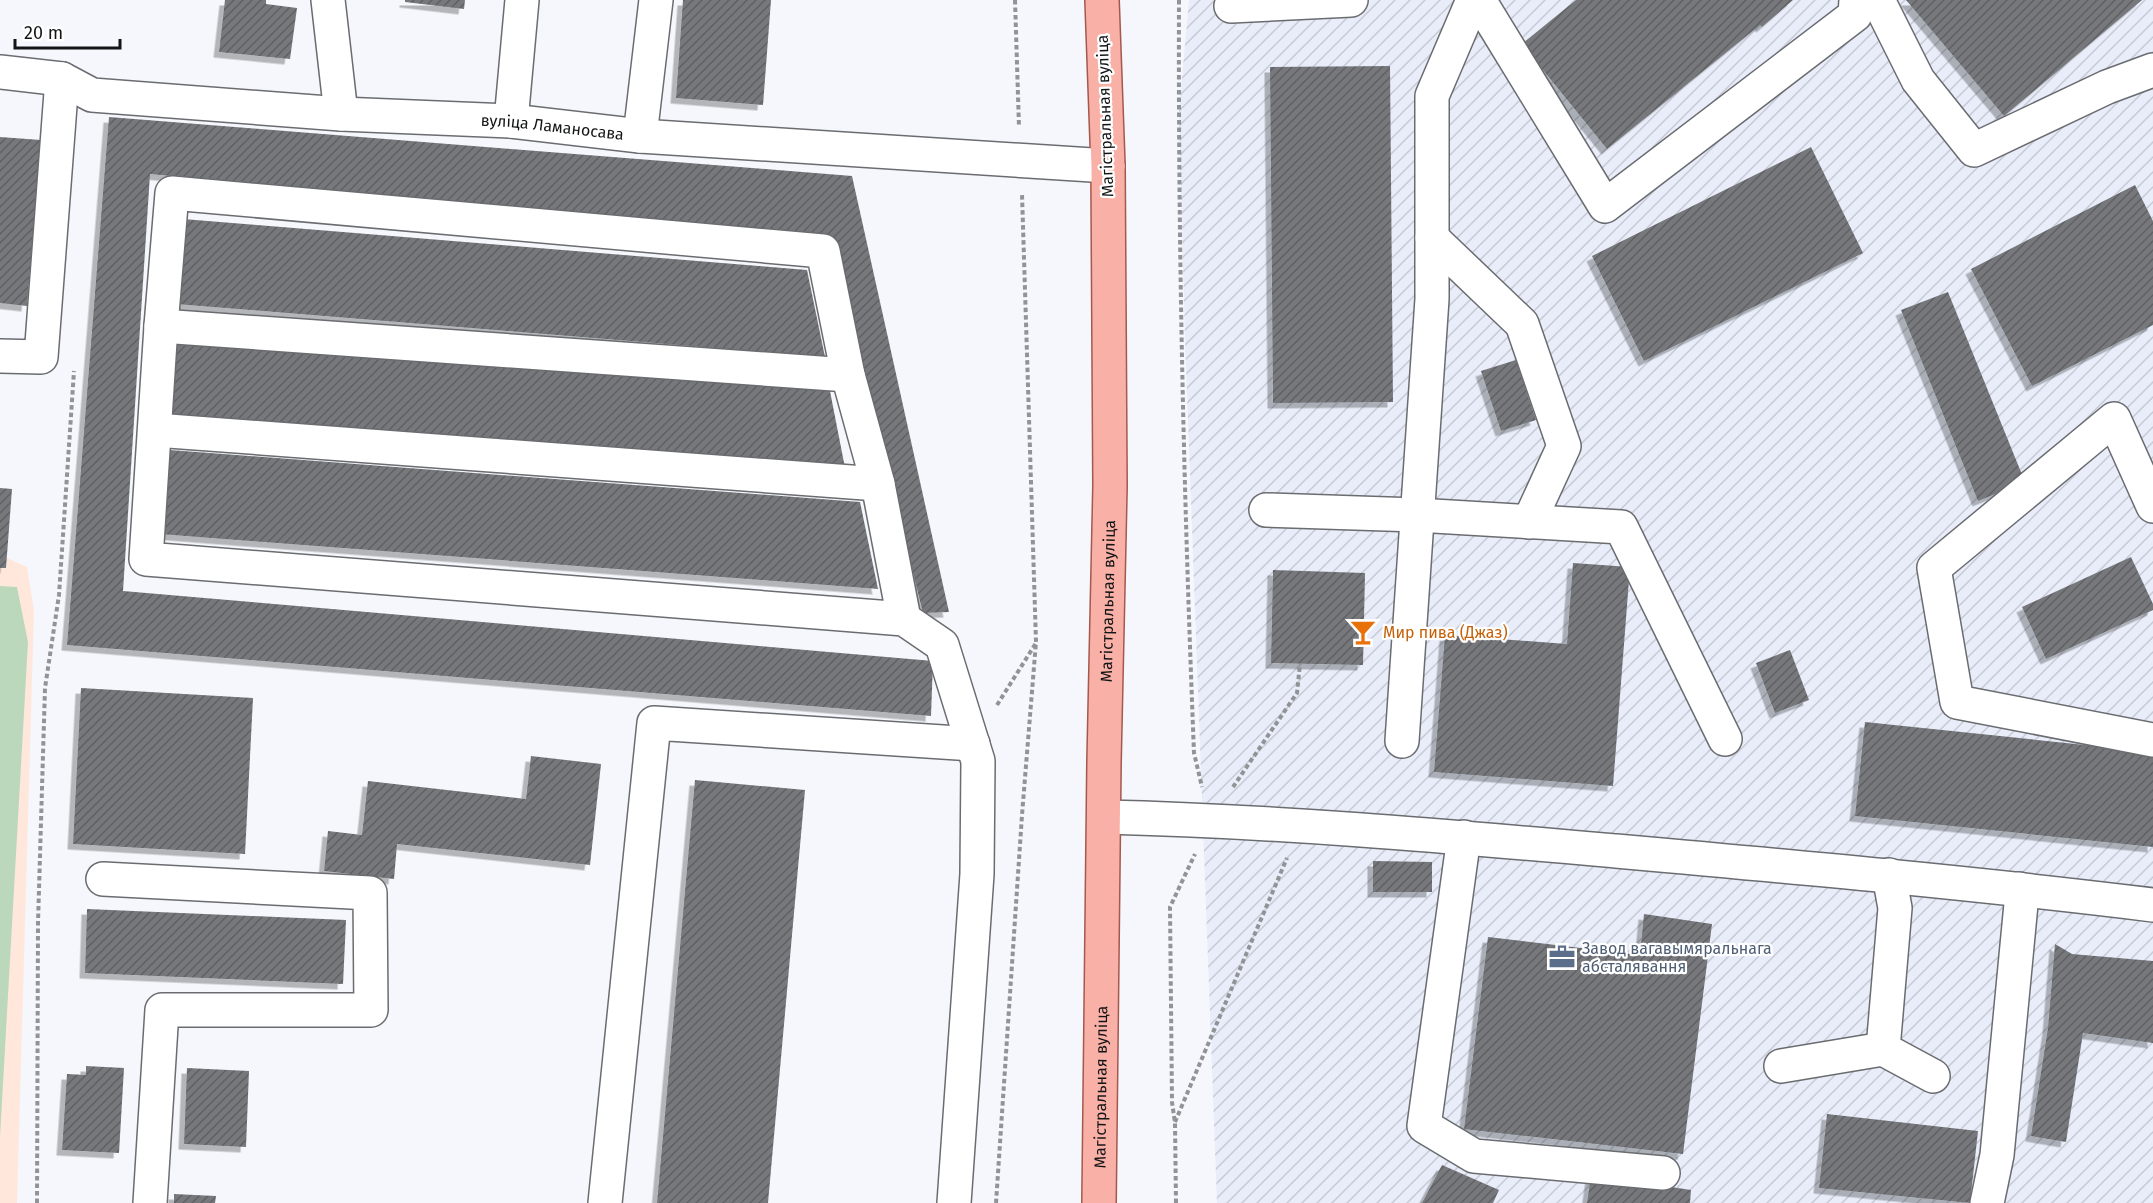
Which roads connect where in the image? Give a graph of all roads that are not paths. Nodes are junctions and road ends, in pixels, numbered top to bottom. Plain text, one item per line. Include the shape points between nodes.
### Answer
1 (328, 0) edge
2 (522, 0) edge
3 (656, 0) edge
4 (1102, 0) edge
5 (1351, 0) edge
6 (1473, 0) edge
7 (1479, 0) edge
8 (1856, 0) edge
9 (1878, 0) edge
10 (1231, 6) dead end
11 (2153, 70) edge
12 (0, 72) edge
13 (62, 79) junction
14 (341, 114) junction
15 (511, 121) junction
16 (640, 136) junction
17 (1108, 166) junction
18 (1432, 238) junction
19 (161, 326) junction
20 (0, 356) edge
21 (848, 375) junction
22 (155, 430) junction
23 (878, 484) junction
24 (2153, 506) edge
25 (1266, 510) dead end
26 (1417, 515) junction
27 (1529, 522) junction
28 (904, 619) junction
29 (1725, 739) dead end
30 (2153, 740) edge
31 (1401, 741) dead end
32 (973, 744) junction
33 (1104, 817) junction
34 (1464, 837) junction
35 (1889, 875) junction
36 (103, 879) dead end
37 (2019, 889) junction
38 (2153, 904) edge
39 (1883, 1049) junction
40 (1781, 1066) dead end
41 (1933, 1076) dead end
42 (1663, 1173) dead end
43 (150, 1203) edge
44 (605, 1203) edge
45 (954, 1203) edge
46 (1100, 1203) edge
47 (1987, 1203) edge

1 - 14 street
2 - 15 street
3 - 16 street
4 - 17 main road, Магістральная вуліца
5 - 10 street
6 - 18 street via 1432,96
7 - 8 street via 1605,206 1855,15
9 - 11 street via 1918,80 1974,150 2107,87
12 - 13 street, вуліца Ламаносава
13 - 14 street, вуліца Ламаносава via 92,95
13 - 20 street via 41,357
14 - 15 street, вуліца Ламаносава
15 - 16 street, вуліца Ламаносава
16 - 17 street, вуліца Ламаносава
17 - 33 main road, Магістральная вуліца via 1110,486
18 - 26 street via 1432,299
18 - 27 street via 1522,324 1564,446
19 - 21 street
19 - 21 street via 172,193 823,251
19 - 22 street
21 - 23 street
22 - 23 street
22 - 28 street via 146,559
23 - 28 street
24 - 30 street via 2114,419 1934,568 1957,702
25 - 26 street
26 - 27 street
26 - 31 street
27 - 29 street via 1621,527
28 - 32 street via 942,645
32 - 44 street via 654,723
32 - 45 street via 978,761 978,874
33 - 34 street
33 - 46 main road, Магістральная вуліца
34 - 35 street
34 - 42 street via 1424,1126 1474,1156
35 - 37 street
35 - 39 street via 1895,908
36 - 43 street via 370,893 371,1010 162,1010
37 - 38 street
37 - 47 street via 2021,904 1997,1155
39 - 40 street
39 - 41 street

